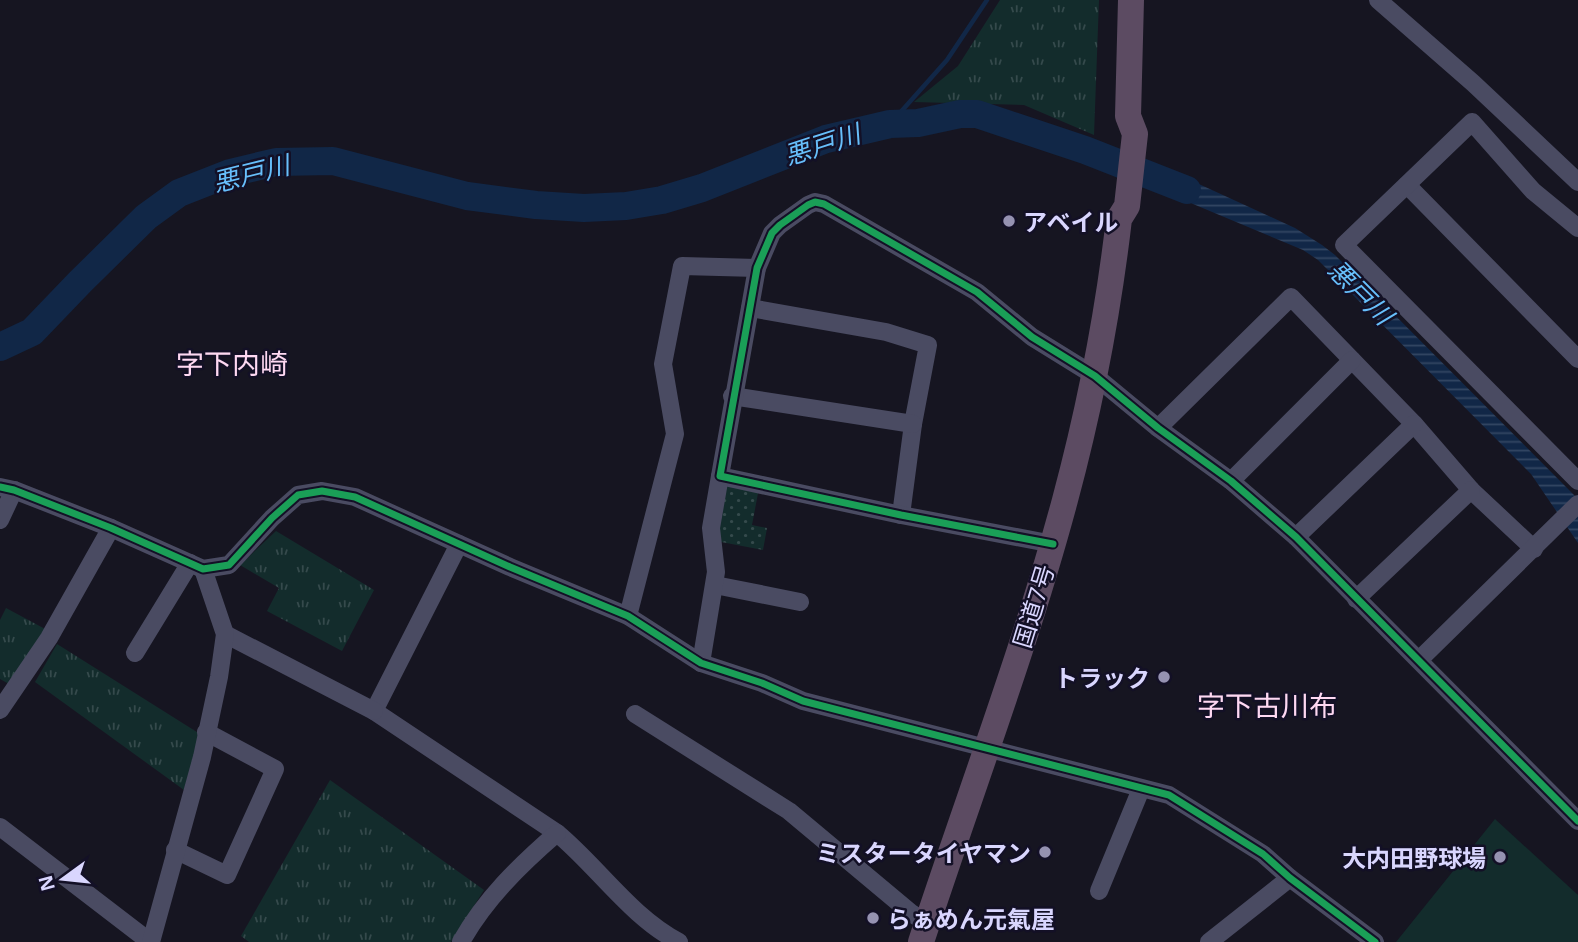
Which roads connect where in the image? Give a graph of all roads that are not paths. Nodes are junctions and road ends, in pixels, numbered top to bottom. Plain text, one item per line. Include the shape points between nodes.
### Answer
1 (1130, 0) edge
2 (1378, 0) edge
3 (1578, 182) edge
4 (1407, 185) junction
5 (1578, 228) edge
6 (757, 268) junction
7 (750, 308) junction
8 (1578, 359) edge
9 (1352, 360) junction
10 (1095, 376) junction
11 (732, 396) junction
12 (913, 424) junction
13 (1413, 424) junction
14 (1158, 428) junction
15 (720, 476) junction
16 (1231, 481) junction
17 (1578, 481) edge
18 (7, 488) edge
19 (1471, 490) junction
20 (1578, 504) edge
21 (901, 515) junction
22 (0, 520) edge
23 (111, 528) junction
24 (1296, 537) junction
25 (459, 544) junction
26 (1053, 544) junction
27 (1534, 549) junction
28 (196, 566) junction
29 (715, 585) junction
30 (1356, 599) junction
31 (800, 601) dead end
32 (628, 616) junction
33 (225, 634) junction
34 (135, 653) dead end
35 (1419, 660) junction
36 (701, 663) junction
37 (0, 710) edge
38 (374, 710) junction
39 (635, 714) dead end
40 (206, 732) junction
41 (986, 750) junction
42 (1141, 789) junction
43 (1578, 821) edge
44 (0, 828) edge
45 (557, 833) junction
46 (175, 850) junction
47 (1290, 878) junction
48 (1099, 891) dead end
49 (924, 933) edge
50 (151, 942) edge
51 (461, 942) edge
52 (679, 942) edge
53 (1209, 942) edge
54 (1375, 942) edge

1 - 10 highway, 国道7号 via 1128,116 1119,133 1126,150 1122,188 1113,201 1119,219
2 - 3 street
4 - 5 street via 1472,122 1533,191
4 - 8 street
4 - 17 street via 1344,245
6 - 7 street
6 - 10 street via 780,225 808,205 824,204 977,292 1031,337
6 - 32 street via 682,266 663,364 675,434
7 - 11 street
7 - 12 street via 886,332 928,345
9 - 13 street
9 - 14 street via 1291,297
9 - 16 street
10 - 14 street
10 - 26 highway, 国道7号
11 - 12 street
11 - 15 street
12 - 21 street
13 - 19 street
13 - 24 street
14 - 16 street
15 - 21 street
15 - 29 street via 711,528
16 - 24 street
18 - 22 street
18 - 23 street
19 - 27 street
19 - 30 street
20 - 27 street
21 - 26 street
23 - 28 street
23 - 37 street via 49,638
24 - 30 street
25 - 28 street via 355,497 322,491 298,495 229,565
25 - 32 street
25 - 38 street
26 - 41 highway, 国道7号
27 - 35 street
28 - 33 street
28 - 34 street
29 - 31 street
29 - 36 street
30 - 35 street
32 - 36 street
33 - 38 street
33 - 40 street
35 - 43 street
36 - 41 street via 832,710
38 - 45 street
39 - 49 street via 789,811 911,913
40 - 46 street
40 - 46 street via 275,769 227,874
41 - 42 street
41 - 49 highway, 国道7号
42 - 47 street via 1168,796 1263,854
42 - 48 street
44 - 50 street
45 - 51 street via 492,897
45 - 52 street via 636,911
46 - 50 street
47 - 53 street
47 - 54 street

